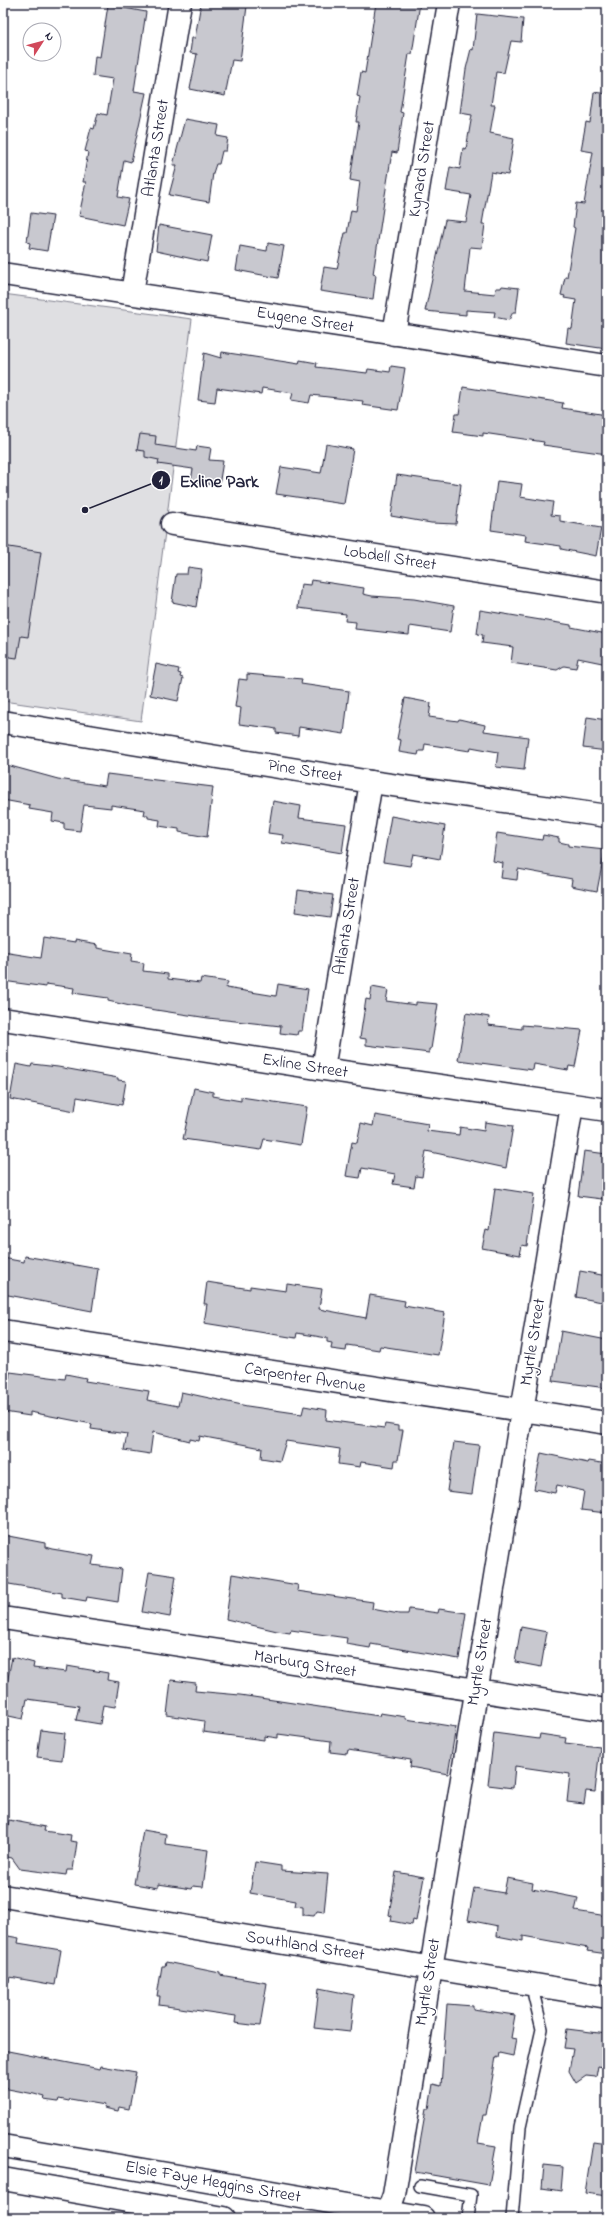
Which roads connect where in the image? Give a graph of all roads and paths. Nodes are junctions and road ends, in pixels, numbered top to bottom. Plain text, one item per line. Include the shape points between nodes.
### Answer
1 (180, 3) edge
2 (449, 3) edge
3 (3, 274) edge
4 (132, 293) junction
5 (394, 334) junction
6 (607, 366) edge
7 (172, 524) dead end
8 (607, 592) edge
9 (3, 722) edge
10 (371, 782) junction
11 (607, 816) edge
12 (3, 1019) edge
13 (323, 1069) junction
14 (572, 1105) junction
15 (607, 1110) edge
16 (3, 1332) edge
17 (522, 1411) junction
18 (607, 1424) edge
19 (3, 1618) edge
20 (475, 1690) junction
21 (607, 1710) edge
22 (3, 1896) edge
23 (430, 1967) junction
24 (534, 1986) junction
25 (607, 1997) edge
26 (3, 2146) edge
27 (42, 2153) junction
28 (3, 2179) edge
29 (37, 2185) junction
30 (420, 2186) dead end
31 (387, 2215) edge
32 (224, 2218) edge
33 (423, 2218) edge
34 (468, 2218) edge
35 (512, 2218) edge

1 - 4 street, Atlanta Street
2 - 5 street, Kynard Street
3 - 4 street, Eugene Street
4 - 5 street, Eugene Street
5 - 6 street, Eugene Street
7 - 8 street, Lobdell Street
9 - 10 street, Pine Street
10 - 11 street, Pine Street
10 - 13 street, Atlanta Street
12 - 13 street, Exline Street
13 - 14 street, Exline Street
14 - 15 street, Exline Street
14 - 17 street, Myrtle Street
16 - 17 street, Carpenter Avenue
17 - 18 street, Carpenter Avenue
17 - 20 street, Myrtle Street
19 - 20 street, Marburg Street
20 - 21 street, Marburg Street
20 - 23 street, Myrtle Street
22 - 23 street, Southland Street
23 - 24 street, Southland Street
23 - 31 street, Myrtle Street via 394,2195
24 - 25 street, Southland Street
24 - 35 lane via 542,2030 520,2127
26 - 27 street, Elsie Faye Heggins Street
27 - 29 street
27 - 31 street, Elsie Faye Heggins Street
28 - 29 street, Elsie Faye Heggins Street
29 - 32 street, Elsie Faye Heggins Street
30 - 34 lane via 471,2195
31 - 33 street, Elsie Faye Heggins Street

